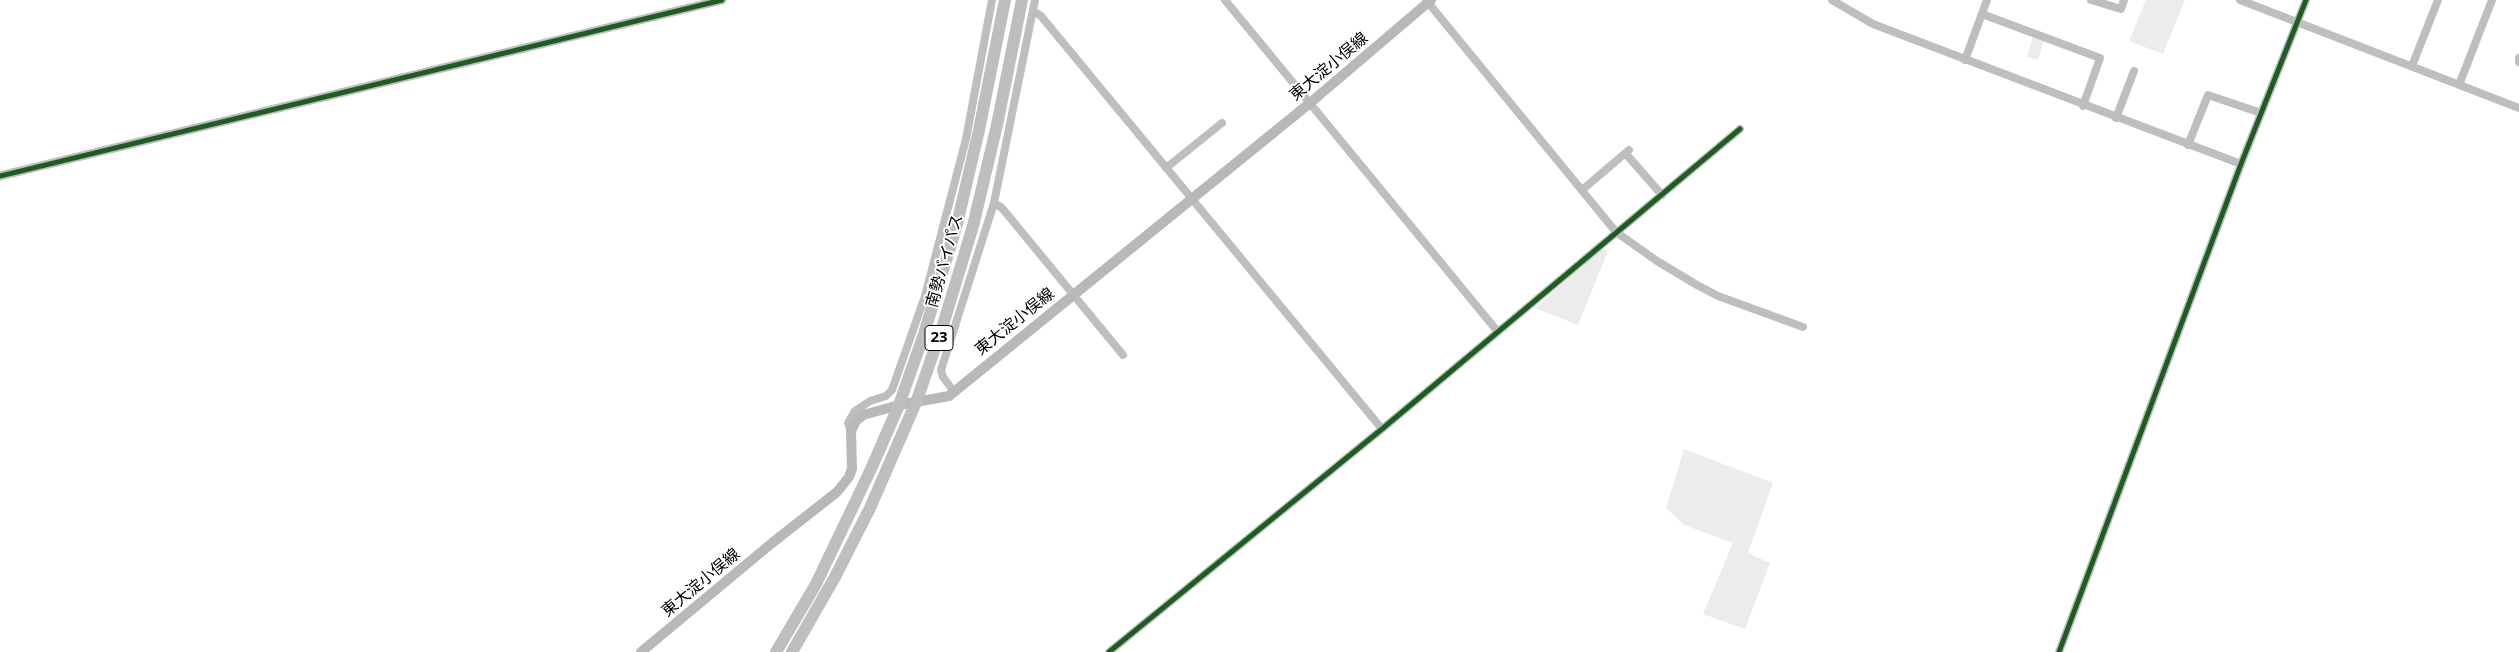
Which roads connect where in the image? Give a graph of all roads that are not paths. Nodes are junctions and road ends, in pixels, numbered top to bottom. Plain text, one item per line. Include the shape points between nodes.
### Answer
1 (722, 0) edge
2 (992, 0) edge
3 (1005, 0) edge
4 (1022, 0) edge
5 (1035, 0) edge
6 (1225, 0) edge
7 (1832, 0) edge
8 (1987, 0) edge
9 (2091, 0) edge
10 (2124, 0) edge
11 (2240, 0) edge
12 (2306, 0) edge
13 (2438, 0) edge
14 (2492, 0) edge
15 (1429, 1) edge
16 (1034, 12) junction
17 (1982, 14) junction
18 (2298, 23) junction
19 (2519, 58) edge
20 (1965, 60) junction
21 (2519, 62) edge
22 (2412, 66) junction
23 (2134, 71) dead end
24 (2459, 85) junction
25 (1310, 103) junction
26 (2083, 106) junction
27 (2519, 108) edge
28 (2262, 113) junction
29 (2116, 118) junction
30 (1222, 122) dead end
31 (1740, 129) dead end
32 (2188, 145) junction
33 (2241, 164) junction
34 (1166, 168) junction
35 (0, 176) edge
36 (1582, 190) junction
37 (1662, 195) junction
38 (1190, 199) junction
39 (994, 203) junction
40 (1616, 232) junction
41 (1072, 295) junction
42 (1802, 327) dead end
43 (1498, 332) junction
44 (1123, 356) dead end
45 (954, 392) junction
46 (917, 400) junction
47 (899, 404) junction
48 (1382, 429) junction
49 (851, 432) junction
50 (641, 652) edge
51 (776, 652) edge
52 (792, 652) edge
53 (1109, 652) edge
54 (2059, 652) edge

1 - 35 street
2 - 49 street via 964,148 924,296 892,390 855,410 848,423
3 - 47 highway, 南勢バイパス / 23 via 979,130 938,293
4 - 46 highway, 南勢バイパス / 23 via 973,226
5 - 16 street
6 - 25 street
7 - 20 street via 1873,24
8 - 17 street
9 - 10 street via 2121,9
11 - 18 street
12 - 18 street
13 - 22 street
14 - 24 street
15 - 25 main road, 東大淀小俣線
15 - 36 street
16 - 34 street via 1041,16
16 - 39 street
17 - 20 street
17 - 26 street via 2100,58
18 - 22 street
18 - 28 street
19 - 21 street
20 - 26 street
22 - 24 street
23 - 29 street
24 - 27 street
25 - 38 main road, 東大淀小俣線
25 - 43 street
26 - 29 street
28 - 32 street via 2208,94
28 - 33 street
29 - 32 street
30 - 34 street
31 - 37 street
32 - 33 street
33 - 54 street
34 - 38 street
36 - 37 street via 1627,152
36 - 40 street
37 - 40 street
38 - 41 main road, 東大淀小俣線
38 - 48 street
39 - 41 street via 1002,208
39 - 45 street via 941,370
40 - 42 street via 1657,261 1718,296
40 - 43 street
41 - 44 street
41 - 45 main road, 東大淀小俣線
43 - 48 street
45 - 46 main road, 東大淀小俣線 via 943,398
46 - 47 main road, 東大淀小俣線
46 - 52 highway, 南勢バイパス / 23 via 870,508
47 - 49 main road, 東大淀小俣線 via 863,415
47 - 51 highway, 南勢バイパス / 23 via 816,584
48 - 53 street
49 - 50 main road, 東大淀小俣線 via 852,469 838,492

